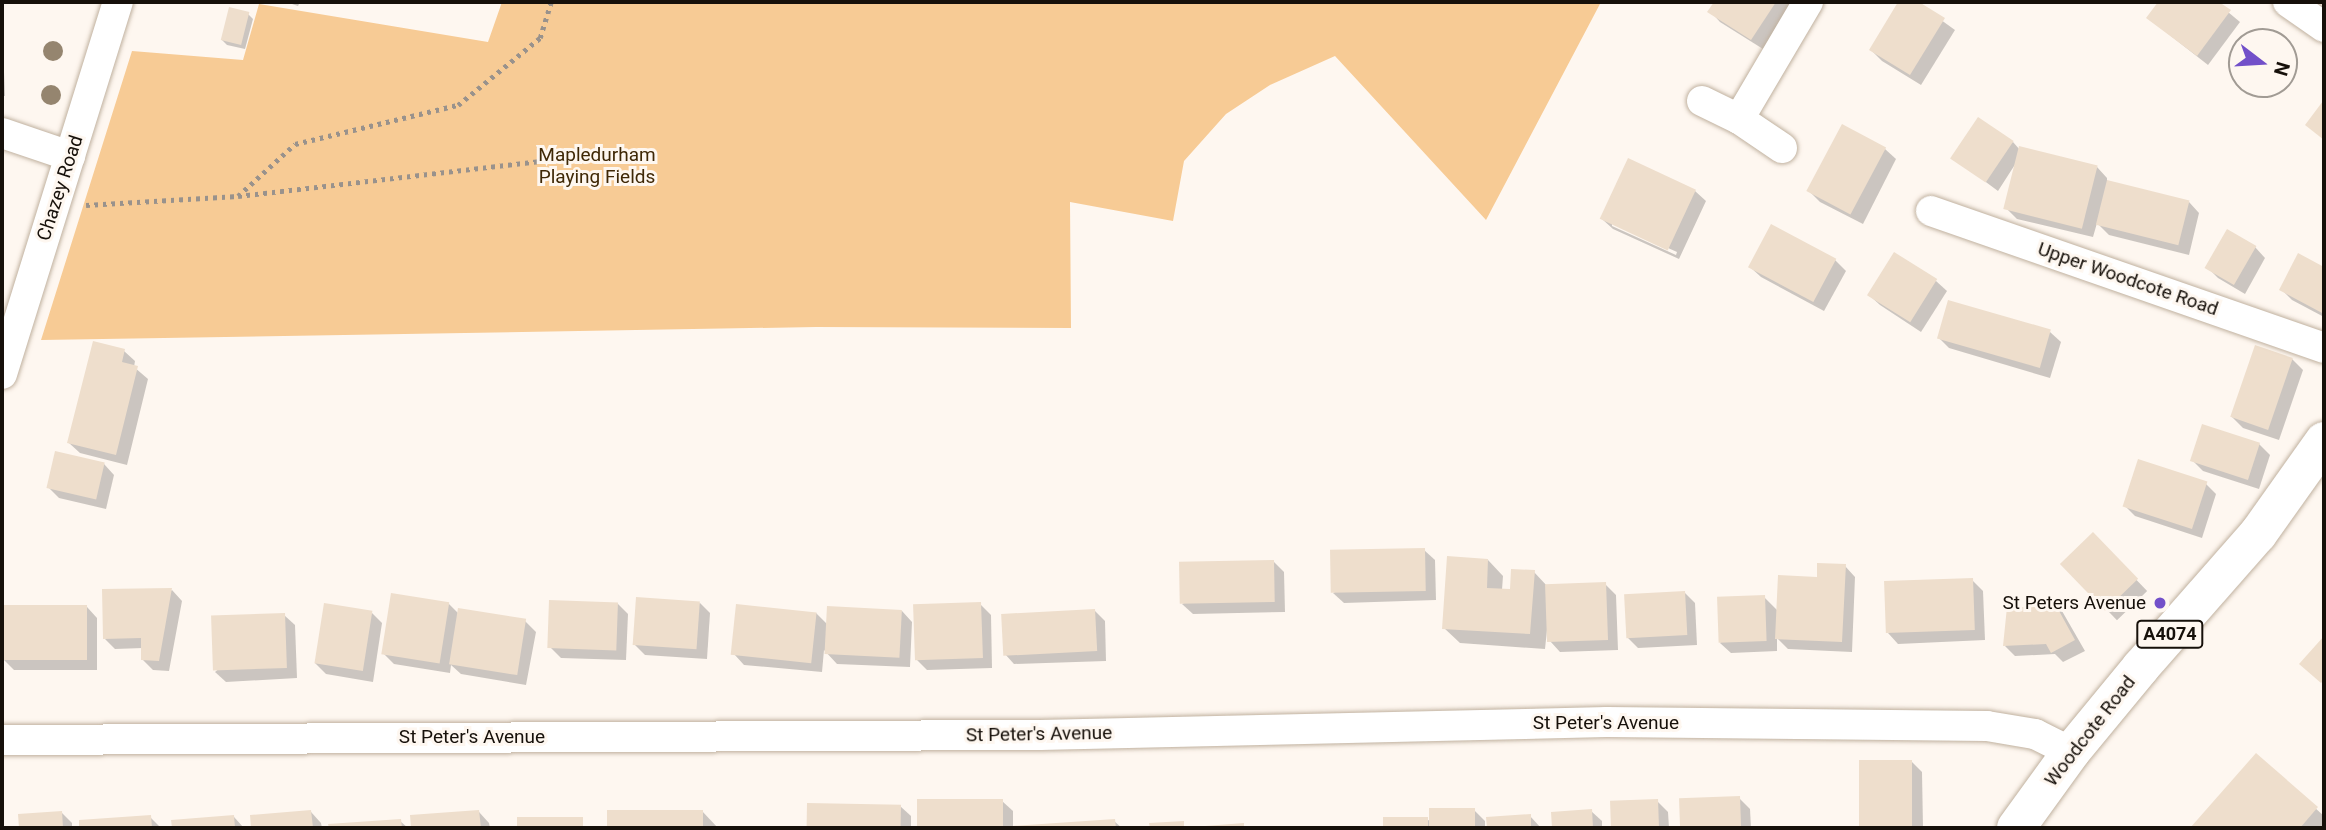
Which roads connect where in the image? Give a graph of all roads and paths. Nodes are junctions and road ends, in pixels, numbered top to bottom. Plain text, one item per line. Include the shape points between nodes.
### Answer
1 (118, 2) edge
2 (551, 2) edge
3 (1808, 2) edge
4 (2288, 2) edge
5 (2324, 27) edge
6 (1702, 101) dead end
7 (1739, 119) junction
8 (2, 132) edge
9 (1782, 148) dead end
10 (71, 156) junction
11 (567, 158) dead end
12 (238, 196) junction
13 (54, 207) junction
14 (1931, 211) dead end
15 (2324, 348) edge
16 (2, 374) edge
17 (2324, 441) edge
18 (2, 740) edge
19 (2071, 752) junction
20 (2017, 828) edge

1 - 10 street, Chazey Road
2 - 12 path via 540,38 458,105 295,144
3 - 7 street
4 - 5 street
6 - 7 street
7 - 9 street
8 - 10 street
10 - 13 street, Chazey Road
11 - 12 path
12 - 13 path
13 - 16 street, Chazey Road
14 - 15 street, Upper Woodcote Road
17 - 19 main road, Woodcote Road / A4074 via 2258,534
18 - 19 street, St Peter's Avenue via 1040,735 1607,722 1987,726 2035,734
19 - 20 main road, Woodcote Road / A4074

